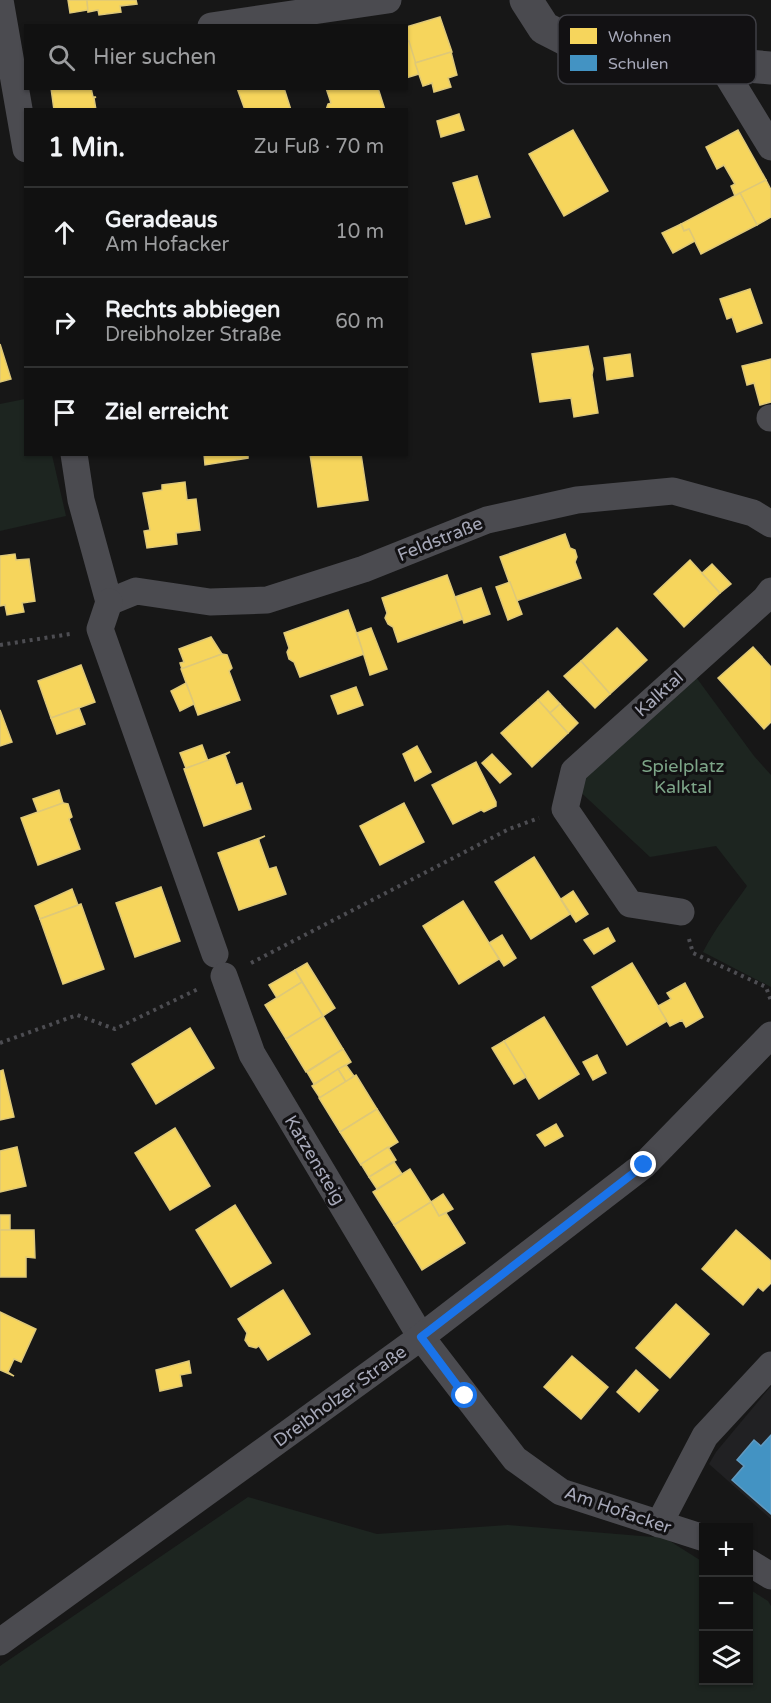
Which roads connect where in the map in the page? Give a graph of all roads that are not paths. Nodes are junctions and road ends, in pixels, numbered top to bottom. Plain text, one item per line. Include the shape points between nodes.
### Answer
1 (0, 0) edge
2 (388, 0) edge
3 (526, 0) edge
4 (225, 24) edge
5 (558, 35) edge
6 (18, 53) edge
7 (756, 67) edge
8 (771, 68) edge
9 (733, 84) edge
10 (24, 125) edge
11 (771, 147) edge
12 (74, 456) edge
13 (771, 524) edge
14 (771, 591) edge
15 (109, 602) junction
16 (681, 912) road end
17 (771, 1035) edge
18 (421, 1337) junction
19 (771, 1365) edge
20 (659, 1524) junction
21 (699, 1536) edge
22 (753, 1565) edge
23 (771, 1576) edge
24 (0, 1642) edge

1 - 6 street
2 - 4 street
3 - 5 main road via 544,28
6 - 10 street
7 - 8 main road
9 - 11 street
12 - 15 street via 81,500
13 - 15 street, Feldstraße via 753,513 673,491 577,500 487,520 364,569 267,600 210,602 136,591
14 - 16 street, Kalktal via 574,771 565,809 630,904
15 - 18 street, Katzensteig via 100,629 252,1054
17 - 18 street, Dreibholzer Straße via 644,1165
18 - 20 street, Am Hofacker via 515,1459 561,1492
18 - 24 street, Dreibholzer Straße
19 - 20 street via 705,1436
20 - 21 street, Am Hofacker
22 - 23 street

